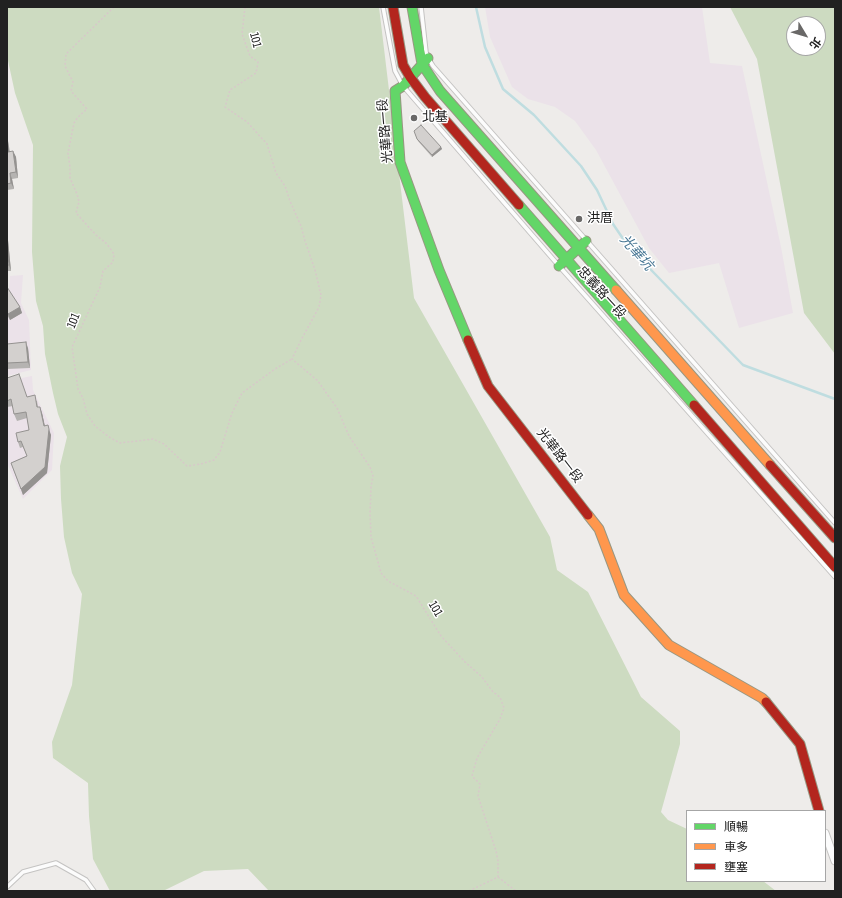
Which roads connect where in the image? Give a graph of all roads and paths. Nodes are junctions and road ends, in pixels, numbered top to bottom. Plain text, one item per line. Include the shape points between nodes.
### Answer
1 (114, 7) edge
2 (245, 7) edge
3 (383, 7) edge
4 (393, 7) edge
5 (412, 7) edge
6 (421, 7) edge
7 (425, 61) junction
8 (410, 77) junction
9 (403, 86) junction
10 (586, 241) junction
11 (578, 248) junction
12 (563, 263) junction
13 (292, 359) junction
14 (835, 523) edge
15 (835, 538) edge
16 (835, 567) edge
17 (835, 577) edge
18 (819, 810) edge
19 (826, 836) edge
20 (835, 861) edge
21 (498, 877) junction
22 (7, 887) edge
23 (94, 891) edge
24 (469, 891) edge
25 (516, 891) edge

1 - 13 path, 101 via 66,54 65,60 65,66 73,82 71,91 87,109 74,123 68,153 70,178 79,202 76,212 114,254 113,262 103,270 100,286 72,347 78,388 87,414 95,426 120,443 153,439 164,444 187,466 202,464 214,460 220,452 232,413 242,393
2 - 13 path, 101 via 242,34 250,56 258,62 256,73 230,90 225,107 248,122 267,144 276,173 285,186 301,226 321,295 319,307
3 - 9 lane, 忠義路一段 via 395,71
4 - 8 main road, 忠義路一段 via 403,65
5 - 7 main road, 忠義路一段
6 - 7 lane, 忠義路一段
7 - 8 main road, 光華路一段
7 - 10 lane, 忠義路一段 via 442,77
7 - 11 main road, 忠義路一段 via 444,95
8 - 9 main road, 光華路一段
8 - 12 main road, 忠義路一段
9 - 12 lane, 忠義路一段
9 - 18 main road, 光華路一段 via 395,91 400,162 439,270 488,386 599,529 624,595 669,645 762,698 800,744
10 - 11 main road
10 - 14 lane, 忠義路一段
11 - 12 main road
11 - 15 main road, 忠義路一段
12 - 16 main road, 忠義路一段
12 - 17 lane, 忠義路一段
13 - 21 path, 101 via 318,381 337,408 349,436 370,467 373,476 371,537 381,573 388,581 416,596 441,636 500,697 504,708 477,758 472,776 480,784 478,796 496,851
19 - 20 street
21 - 24 path
21 - 25 path
22 - 23 lane via 24,872 56,863 86,880

